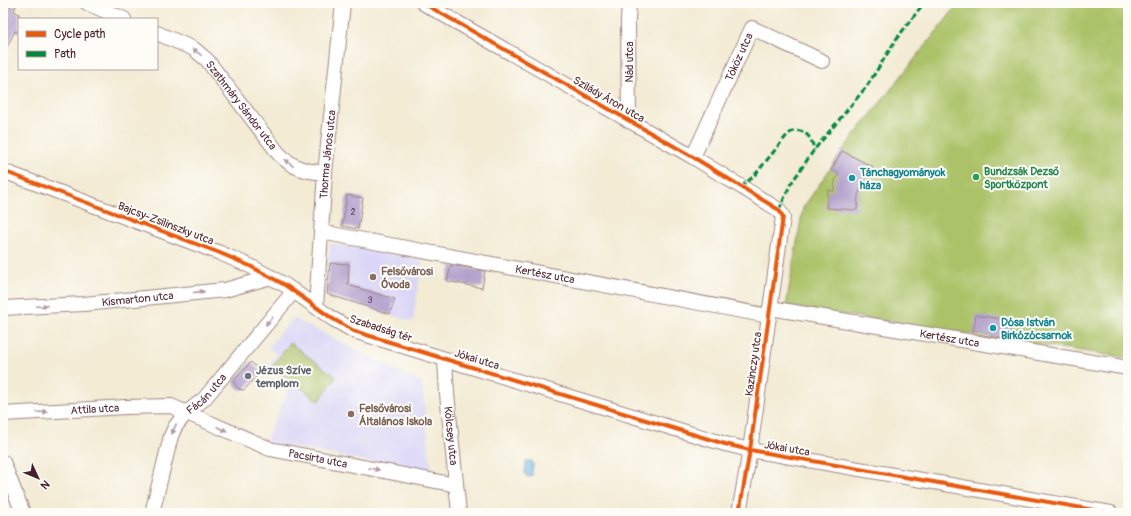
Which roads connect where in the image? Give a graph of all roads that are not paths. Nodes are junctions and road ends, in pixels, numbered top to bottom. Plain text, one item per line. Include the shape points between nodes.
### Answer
1 (87, 3) edge
2 (343, 3) edge
3 (423, 3) edge
4 (629, 3) edge
5 (122, 18) edge
6 (158, 33) edge
7 (822, 61) dead end
8 (629, 121) junction
9 (693, 157) junction
10 (3, 171) edge
11 (326, 173) junction
12 (783, 217) joint
13 (321, 232) junction
14 (271, 277) junction
15 (294, 291) junction
16 (316, 307) junction
17 (3, 308) edge
18 (770, 312) junction
19 (445, 359) junction
20 (1128, 368) edge
21 (186, 413) junction
22 (3, 414) edge
23 (750, 450) junction
24 (3, 462) edge
25 (456, 485) junction
26 (23, 513) edge
27 (152, 513) edge
28 (460, 513) edge
29 (739, 513) edge
30 (1111, 513) edge

1 - 5 street
2 - 11 street, Thorma János utca
3 - 8 street, Szilády Áron utca
4 - 8 street, Nád utca
11 -> 6 street, Szathmáry Sándor utca via 307,171 287,162 207,60 194,49
7 - 9 street, Tóköz utca via 752,28
8 - 9 street, Szilády Áron utca
9 - 12 street, Szilády Áron utca via 779,210
10 - 14 street, Bajcsy-Zsilinszky utca via 220,253
11 - 13 street, Thorma János utca
12 - 18 street, Kazinczy utca
13 - 16 street, Thorma János utca
13 - 18 street, Kertész utca
14 - 15 street, Bajcsy-Zsilinszky utca
17 -> 14 street, Kismarton utca via 84,304 225,290
15 - 16 street, Bajcsy-Zsilinszky utca
15 -> 21 street, Fácán utca via 204,399
16 - 19 street, Szabadság tér via 354,331
18 - 20 street, Kertész utca
18 - 23 street, Kazinczy utca
19 - 23 street, Jókai utca
19 - 25 street, Kölcsey utca
22 -> 21 street, Attila utca via 171,406
21 -> 25 street, Pacsirta utca via 270,449
21 -> 27 street, Fácán utca via 178,421 171,436
23 - 29 street, Kazinczy utca
23 - 30 street, Jókai utca
24 - 26 street
25 - 28 street, Kölcsey utca

